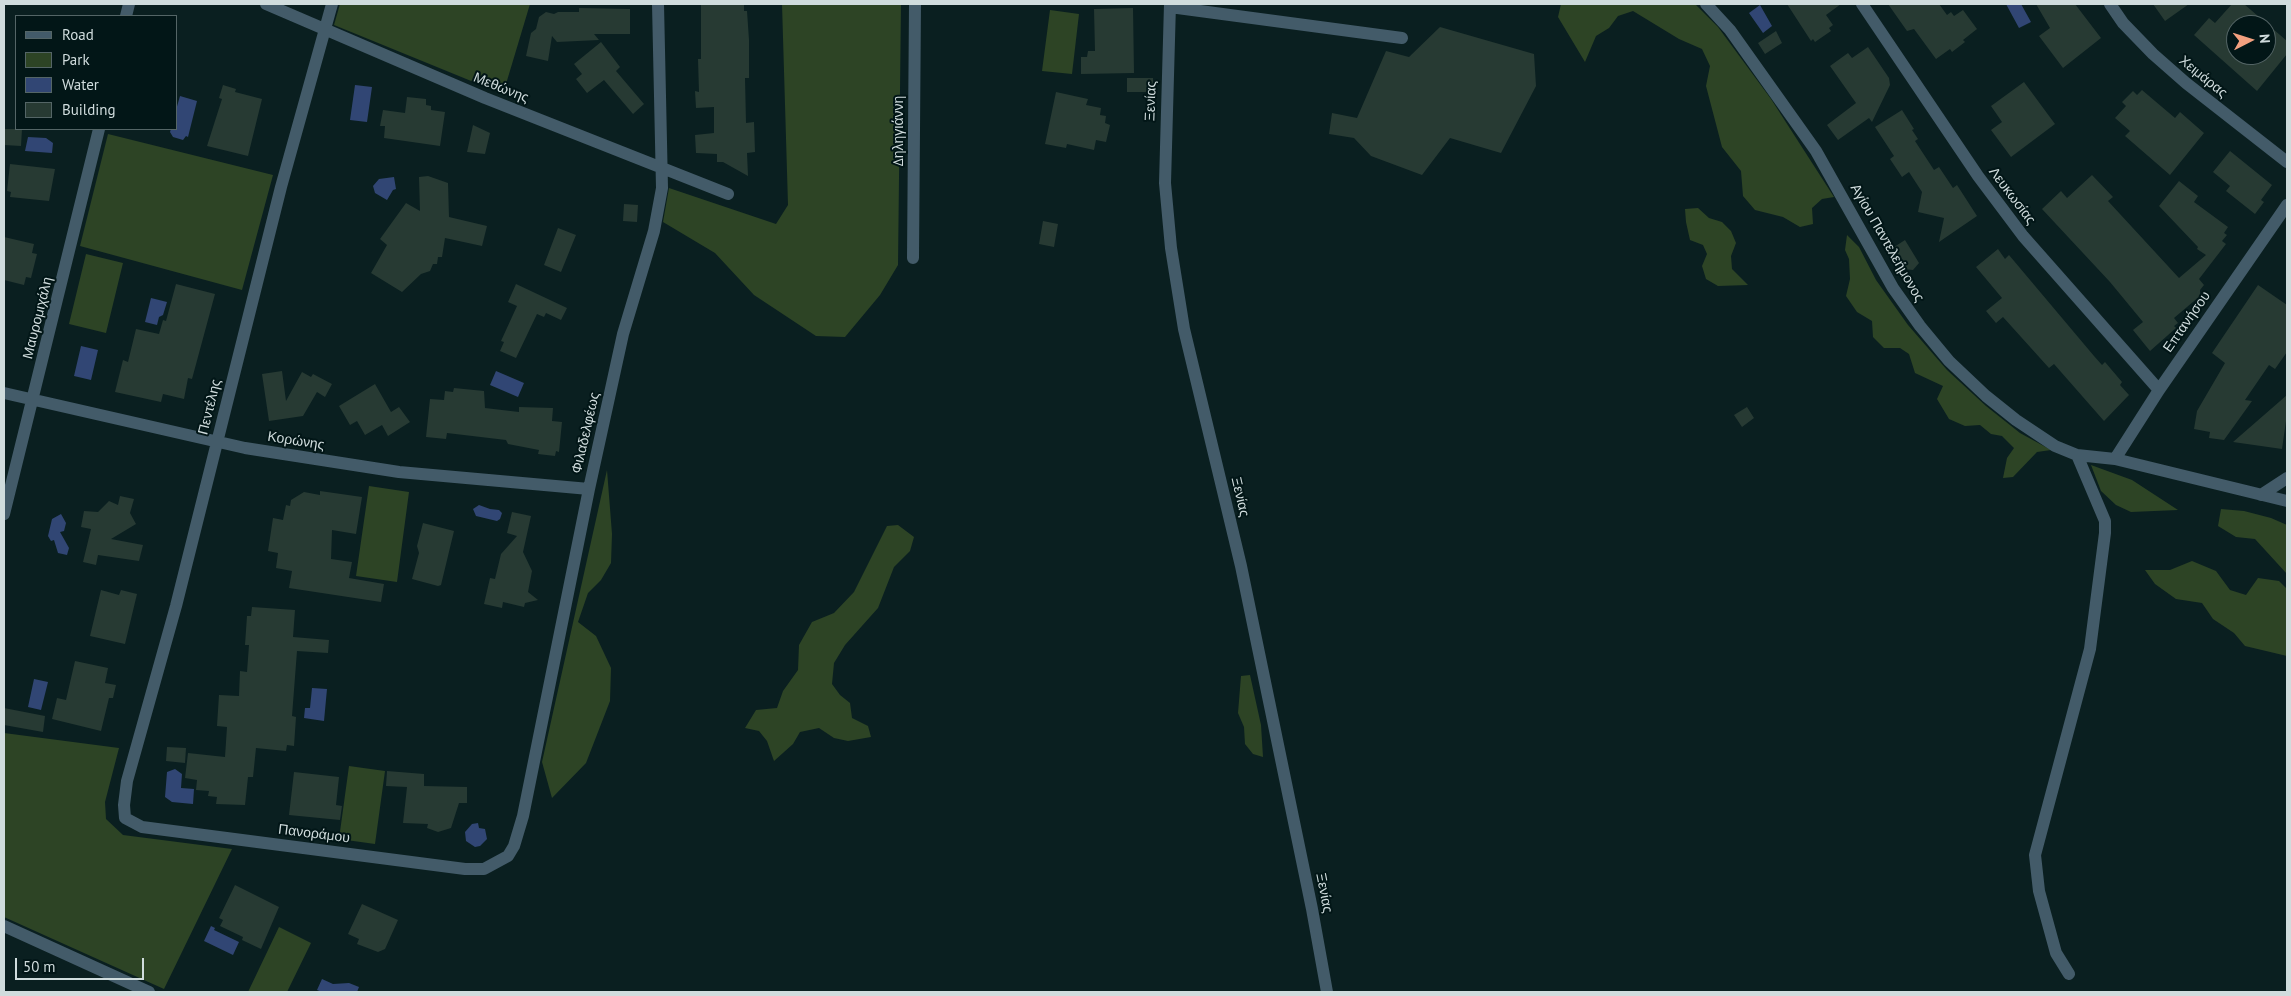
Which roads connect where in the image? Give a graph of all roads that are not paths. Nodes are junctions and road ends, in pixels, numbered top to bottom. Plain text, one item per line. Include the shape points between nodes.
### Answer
1 (266, 4) edge
2 (332, 4) edge
3 (658, 4) edge
4 (915, 4) edge
5 (1706, 4) edge
6 (1862, 4) edge
7 (2110, 4) edge
8 (1170, 6) edge
9 (324, 30) junction
10 (1402, 38) dead end
11 (99, 130) edge
12 (2287, 162) edge
13 (661, 169) junction
14 (728, 194) dead end
15 (2287, 205) edge
16 (913, 258) dead end
17 (2159, 390) junction
18 (4, 393) edge
19 (33, 400) junction
20 (216, 443) junction
21 (2077, 455) junction
22 (2115, 459) junction
23 (2287, 478) edge
24 (589, 489) junction
25 (2260, 495) junction
26 (2287, 501) edge
27 (4, 514) edge
28 (125, 818) joint
29 (500, 862) joint
30 (4, 926) edge
31 (2069, 974) dead end
32 (149, 992) edge
33 (1327, 992) edge

1 - 9 street, Μεθώνης
2 - 9 street, Πεντέλης
3 - 13 street, Φιλαδελφέως
4 - 16 street, Δηληγιάννη
5 - 21 street, Αγίου Παντελεήμονος via 1730,30 1816,151 1892,288 1920,326 1949,361 1986,396 2055,446
6 - 17 street, Λευκωσίας via 1978,176 2023,236
7 - 12 street, Χειμάρας via 2152,54
8 - 10 street
8 - 33 street, Ξενίας via 1165,183 1171,248 1184,329 1241,566
9 - 13 street, Μεθώνης
9 - 20 street, Πεντέλης
11 - 19 street, Μαυρομιχάλη
13 - 14 street, Μεθώνης
13 - 24 street, Φιλαδελφέως via 662,188 654,231 623,334
15 - 17 street, Επτανήσου
17 - 22 street, Επτανήσου
18 - 19 street, Κορώνης
19 - 20 street, Κορώνης
19 - 27 street, Μαυρομιχάλη
20 - 24 street, Κορώνης via 400,472
20 - 28 street, Πεντέλης via 176,606 127,781
21 - 22 street, Αγίου Παντελεήμονος
21 - 31 street via 2105,521 2105,533 2090,649 2035,855 2038,891 2056,953
22 - 25 street, Αγίου Παντελεήμονος
23 - 25 street
24 - 29 street, Φιλαδελφέως via 523,816 514,846
25 - 26 street, Αγίου Παντελεήμονος
28 - 29 street, Πανοράμου via 142,827 465,869 484,869
30 - 32 street

